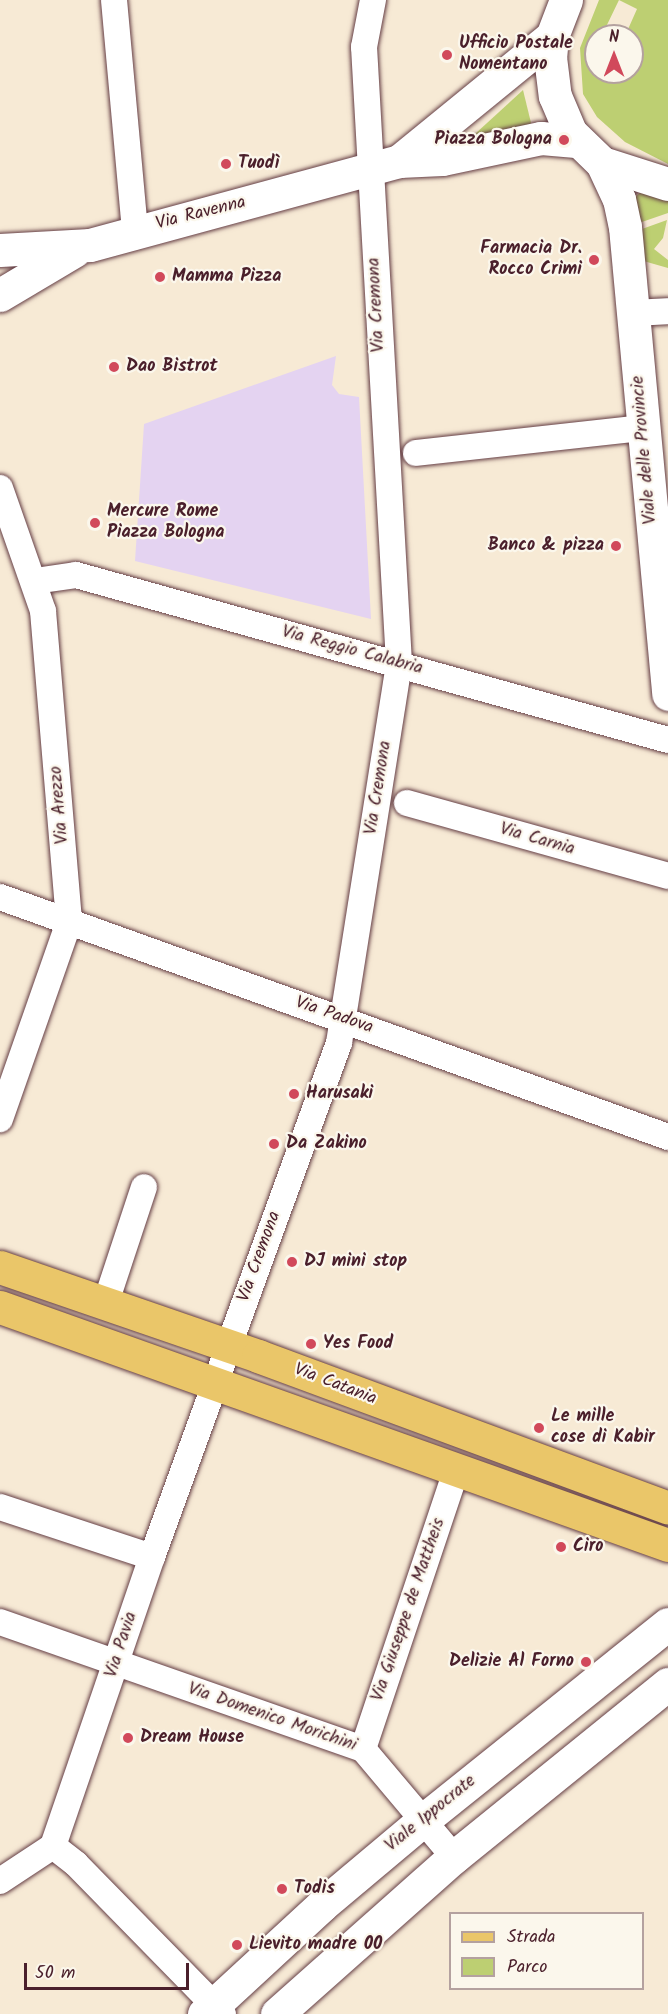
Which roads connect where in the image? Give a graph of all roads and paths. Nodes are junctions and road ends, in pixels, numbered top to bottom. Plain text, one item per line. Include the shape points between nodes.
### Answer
1 (114, 0) edge
2 (373, 0) edge
3 (566, 0) edge
4 (552, 36) junction
5 (576, 141) junction
6 (602, 163) junction
7 (385, 165) junction
8 (668, 184) edge
9 (135, 231) junction
10 (90, 245) junction
11 (0, 250) edge
12 (4, 288) edge
13 (668, 311) edge
14 (632, 313) junction
15 (642, 428) junction
16 (416, 453) dead end
17 (0, 488) edge
18 (35, 582) junction
19 (399, 663) junction
20 (668, 694) edge
21 (668, 740) edge
22 (407, 803) dead end
23 (668, 876) edge
24 (0, 897) edge
25 (69, 922) junction
26 (343, 1020) junction
27 (0, 1119) edge
28 (668, 1137) edge
29 (144, 1187) dead end
30 (0, 1267) edge
31 (105, 1305) junction
32 (0, 1307) edge
33 (228, 1346) junction
34 (214, 1385) junction
35 (456, 1471) junction
36 (0, 1507) edge
37 (668, 1508) edge
38 (662, 1548) edge
39 (152, 1557) junction
40 (0, 1622) edge
41 (668, 1624) edge
42 (116, 1663) junction
43 (668, 1684) edge
44 (363, 1749) junction
45 (422, 1821) junction
46 (53, 1846) junction
47 (454, 1857) junction
48 (0, 1881) edge
49 (214, 2011) edge
50 (277, 2014) edge

1 - 9 street
2 - 7 street, Via Cremona via 364,47
3 - 4 street
4 - 5 street via 555,96
4 - 7 street
5 - 6 street
5 - 7 street via 541,138 442,159
6 - 8 street
6 - 14 street, Viale delle Provincie via 624,214
7 - 9 street, Via Ravenna
7 - 19 street, Via Cremona
9 - 10 street, Via Ravenna
10 - 11 street, Via Ravenna
10 - 12 street
13 - 14 street
14 - 15 street, Viale delle Provincie
15 - 16 street
15 - 20 street, Viale delle Provincie
17 - 18 street, Via Arezzo
18 - 19 street, Via Reggio Calabria via 76,575
18 - 25 street, Via Arezzo via 45,631
19 - 21 street, Via Reggio Calabria
19 - 26 street, Via Cremona
22 - 23 street, Via Carnia
24 - 25 street, Via Padova
25 - 26 street, Via Padova
25 - 27 street, Via Arezzo
26 - 28 street, Via Padova
26 - 33 street, Via Cremona via 339,1043
29 - 31 street
30 - 31 main road, Via Catania
31 - 33 main road, Via Catania
32 - 34 main road
33 - 34 street, Via Cremona
33 - 37 main road, Via Catania
34 - 35 main road
34 - 39 street, Via Pavia
35 - 38 main road
35 - 44 street, Via Giuseppe de Mattheis
36 - 39 street
39 - 42 street, Via Pavia
40 - 42 street, Via Domenico Morichini
41 - 45 street, Viale Ippocrate
42 - 44 street, Via Domenico Morichini
42 - 46 street, Via Pavia
43 - 47 street
44 - 45 street, Via Domenico Morichini
45 - 47 street, Via Domenico Morichini
45 - 49 street, Viale Ippocrate
46 - 48 street
46 - 49 street via 76,1864
47 - 50 street

